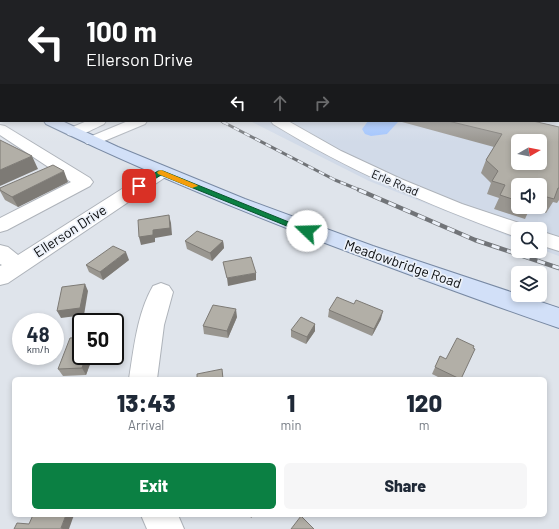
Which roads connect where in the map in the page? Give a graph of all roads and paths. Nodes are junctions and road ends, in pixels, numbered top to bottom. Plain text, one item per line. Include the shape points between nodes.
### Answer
1 (53, 122) edge
2 (97, 122) edge
3 (138, 122) edge
4 (280, 122) edge
5 (0, 129) edge
6 (73, 132) junction
7 (92, 141) junction
8 (60, 166) junction
9 (161, 172) junction
10 (40, 176) edge
11 (4, 219) edge
12 (511, 227) edge
13 (547, 240) edge
14 (559, 244) edge
15 (0, 252) edge
16 (9, 272) edge
17 (161, 292) dead end
18 (559, 318) edge
19 (143, 377) edge
20 (160, 517) edge
21 (166, 529) edge

1 - 6 main road, Meadowbridge Road
2 - 6 street
3 - 7 street
4 - 12 street, Erle Road via 340,158 395,184
5 - 8 street
6 - 7 main road, Meadowbridge Road
7 - 9 main road, Meadowbridge Road
8 - 10 street
8 - 11 street via 84,182
9 - 16 street, Ellerson Drive
9 - 18 main road, Meadowbridge Road via 307,231
13 - 14 street
15 - 16 street
17 - 19 street via 151,325
20 - 21 street

